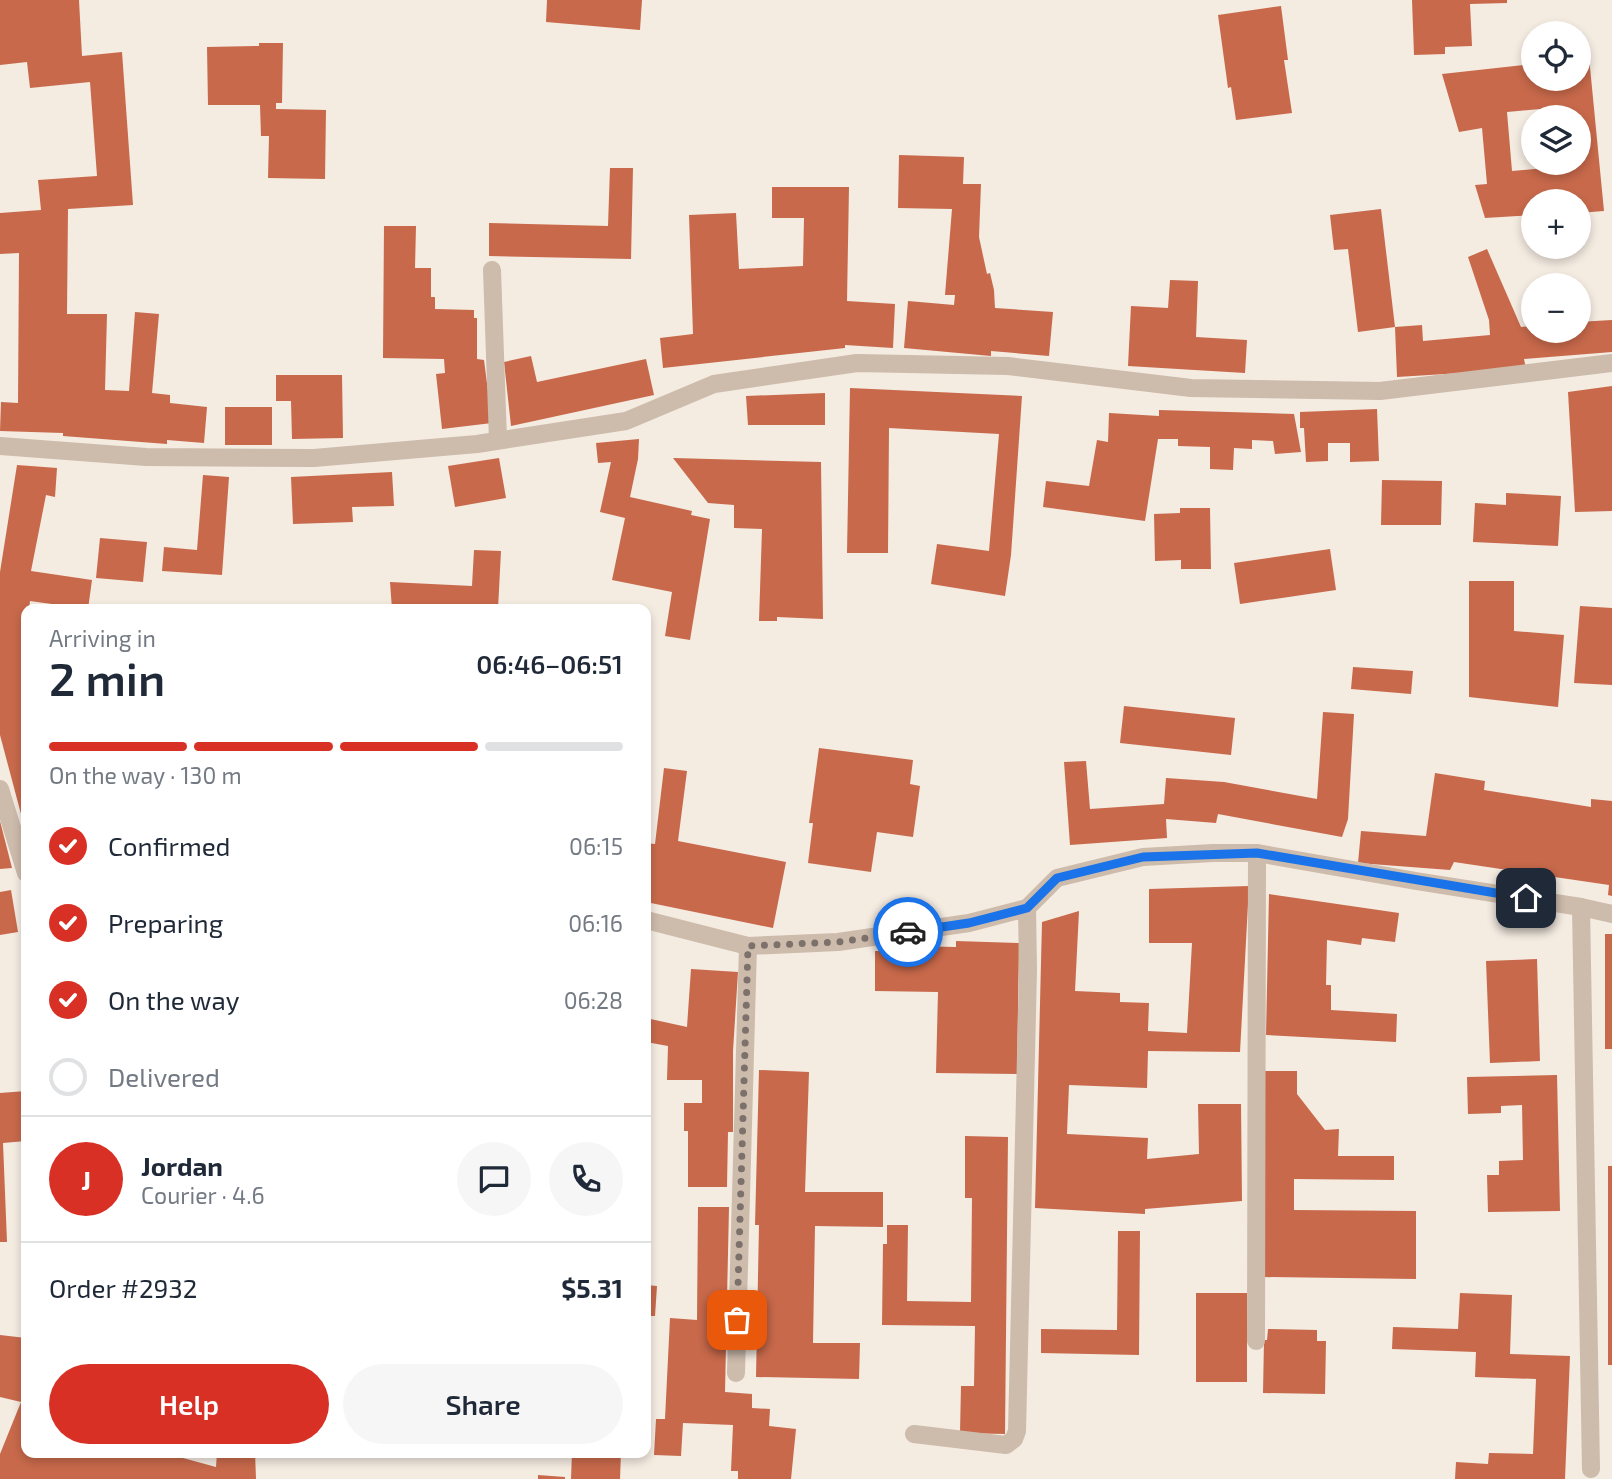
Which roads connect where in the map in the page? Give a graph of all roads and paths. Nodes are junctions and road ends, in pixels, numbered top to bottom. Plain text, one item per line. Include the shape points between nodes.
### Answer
1 (492, 270) dead end
2 (1612, 363) edge
3 (498, 440) junction
4 (0, 446) edge
5 (0, 789) edge
6 (1257, 853) junction
7 (21, 857) edge
8 (1581, 906) junction
9 (1027, 908) junction
10 (1612, 914) edge
11 (651, 921) edge
12 (748, 946) junction
13 (1256, 1341) dead end
14 (736, 1373) dead end
15 (914, 1434) dead end
16 (1591, 1469) dead end

1 - 3 street
2 - 3 street via 1380,391 1191,388 1008,366 857,363 714,384 626,421
3 - 4 street via 314,458 146,457
5 - 7 street
6 - 8 street
6 - 9 street via 1143,857 1057,878
6 - 13 street
8 - 10 street
8 - 16 street
9 - 12 street via 969,923 838,942
9 - 15 street via 1017,1431 1006,1444
11 - 12 street
12 - 14 street

